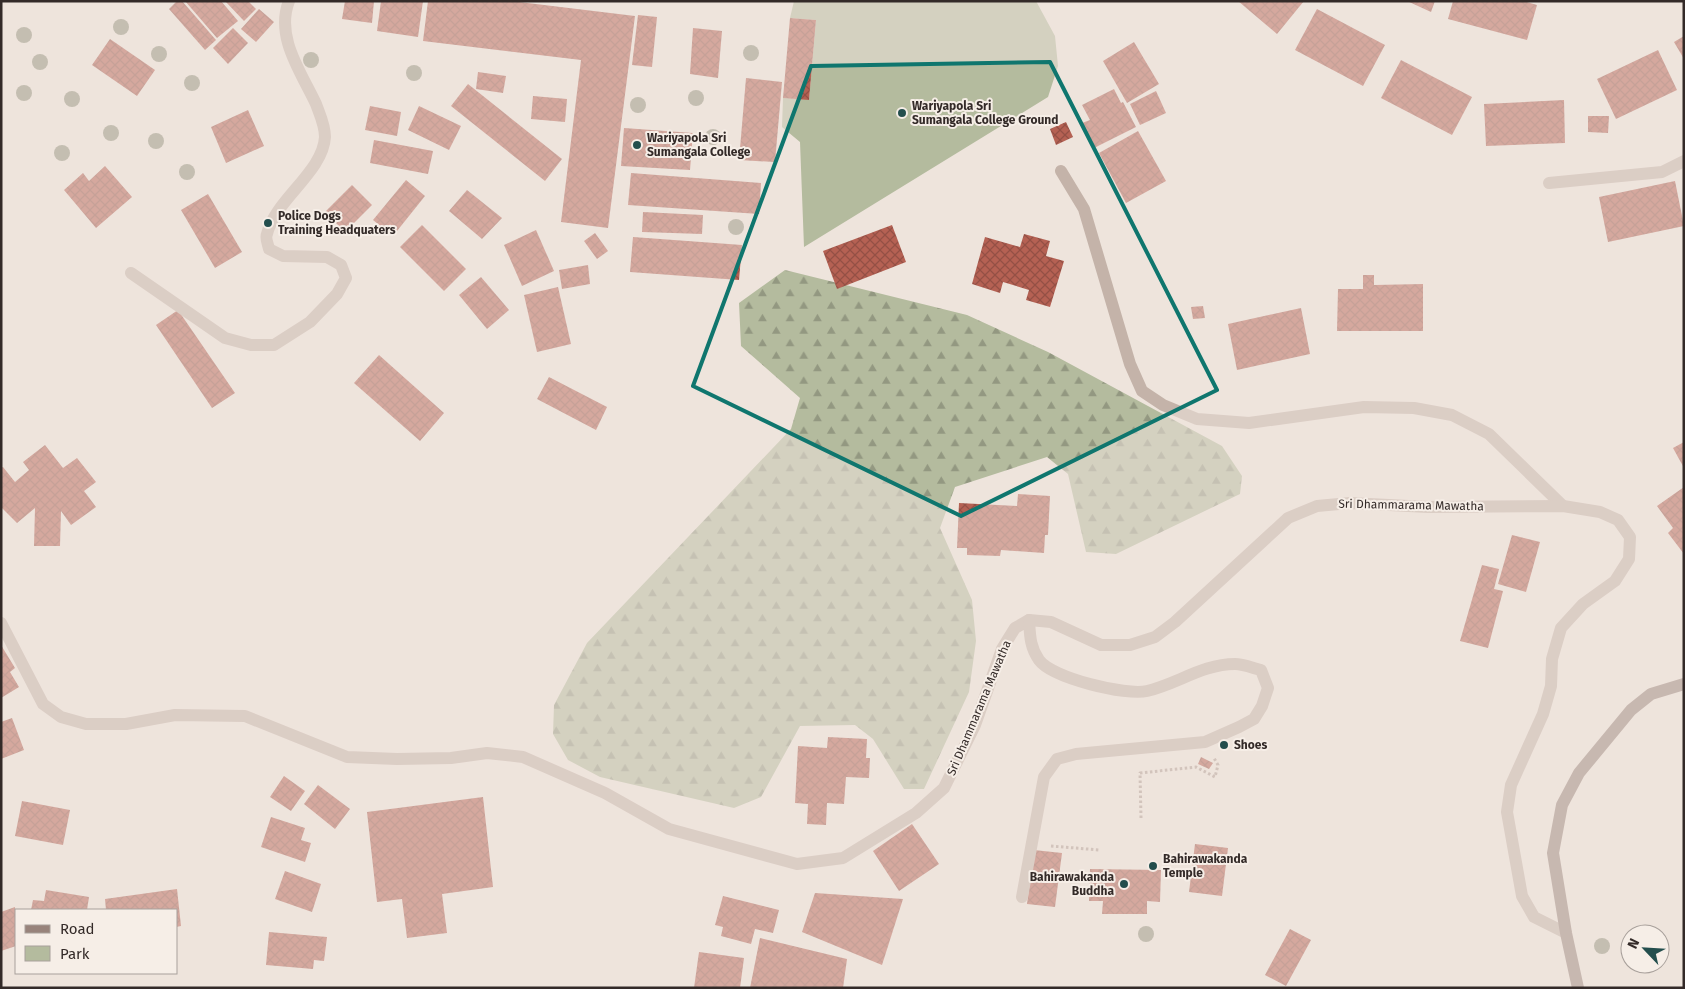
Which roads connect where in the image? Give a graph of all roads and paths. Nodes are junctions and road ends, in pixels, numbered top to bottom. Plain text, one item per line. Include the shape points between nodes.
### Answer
1 (288, 1) edge
2 (1684, 161) edge
3 (1061, 171) dead end
4 (1549, 183) dead end
5 (131, 273) dead end
6 (1563, 506) junction
7 (1029, 620) junction
8 (1, 623) edge
9 (1684, 684) edge
10 (1205, 742) junction
11 (1141, 818) dead end
12 (1032, 844) junction
13 (1099, 850) dead end
14 (1022, 897) dead end
15 (1566, 933) junction
16 (1578, 988) edge

1 - 5 street via 284,36 323,121 325,138 318,158 273,220 266,235 269,248 283,256 327,257 341,264 346,278 337,294 310,322 274,345 251,345 225,338
2 - 4 street via 1662,172
3 - 6 street via 1084,209 1130,364 1142,391 1163,405 1196,419 1249,423 1364,407 1414,408 1452,415 1489,434
6 - 7 street, Sri Dhammarama Mawatha via 1428,507 1350,503 1317,506 1288,518 1155,637 1130,645 1101,645 1051,622
6 - 15 street, Sri Dhammarama Mawatha via 1600,512 1618,520 1630,537 1629,559 1615,581 1583,604 1561,628 1543,714 1510,785 1507,812 1522,896 1534,917
7 - 8 street, Sri Dhammarama Mawatha via 1015,628 1002,649 975,725 944,788 916,814 843,858 797,864 669,829 605,793 523,757 487,753 451,758 347,757 245,716 175,715 126,724 86,724 61,717 43,704
7 - 10 street via 1030,644 1040,662 1064,676 1095,686 1145,692 1215,666 1236,664 1261,670 1268,688 1254,719
9 - 15 street via 1651,694 1631,710 1579,772 1562,805 1553,853
10 - 11 path via 1218,765 1215,777 1196,767 1140,773
10 - 12 street via 1076,754 1057,759 1044,777
12 - 13 path
12 - 14 street
15 - 16 street

